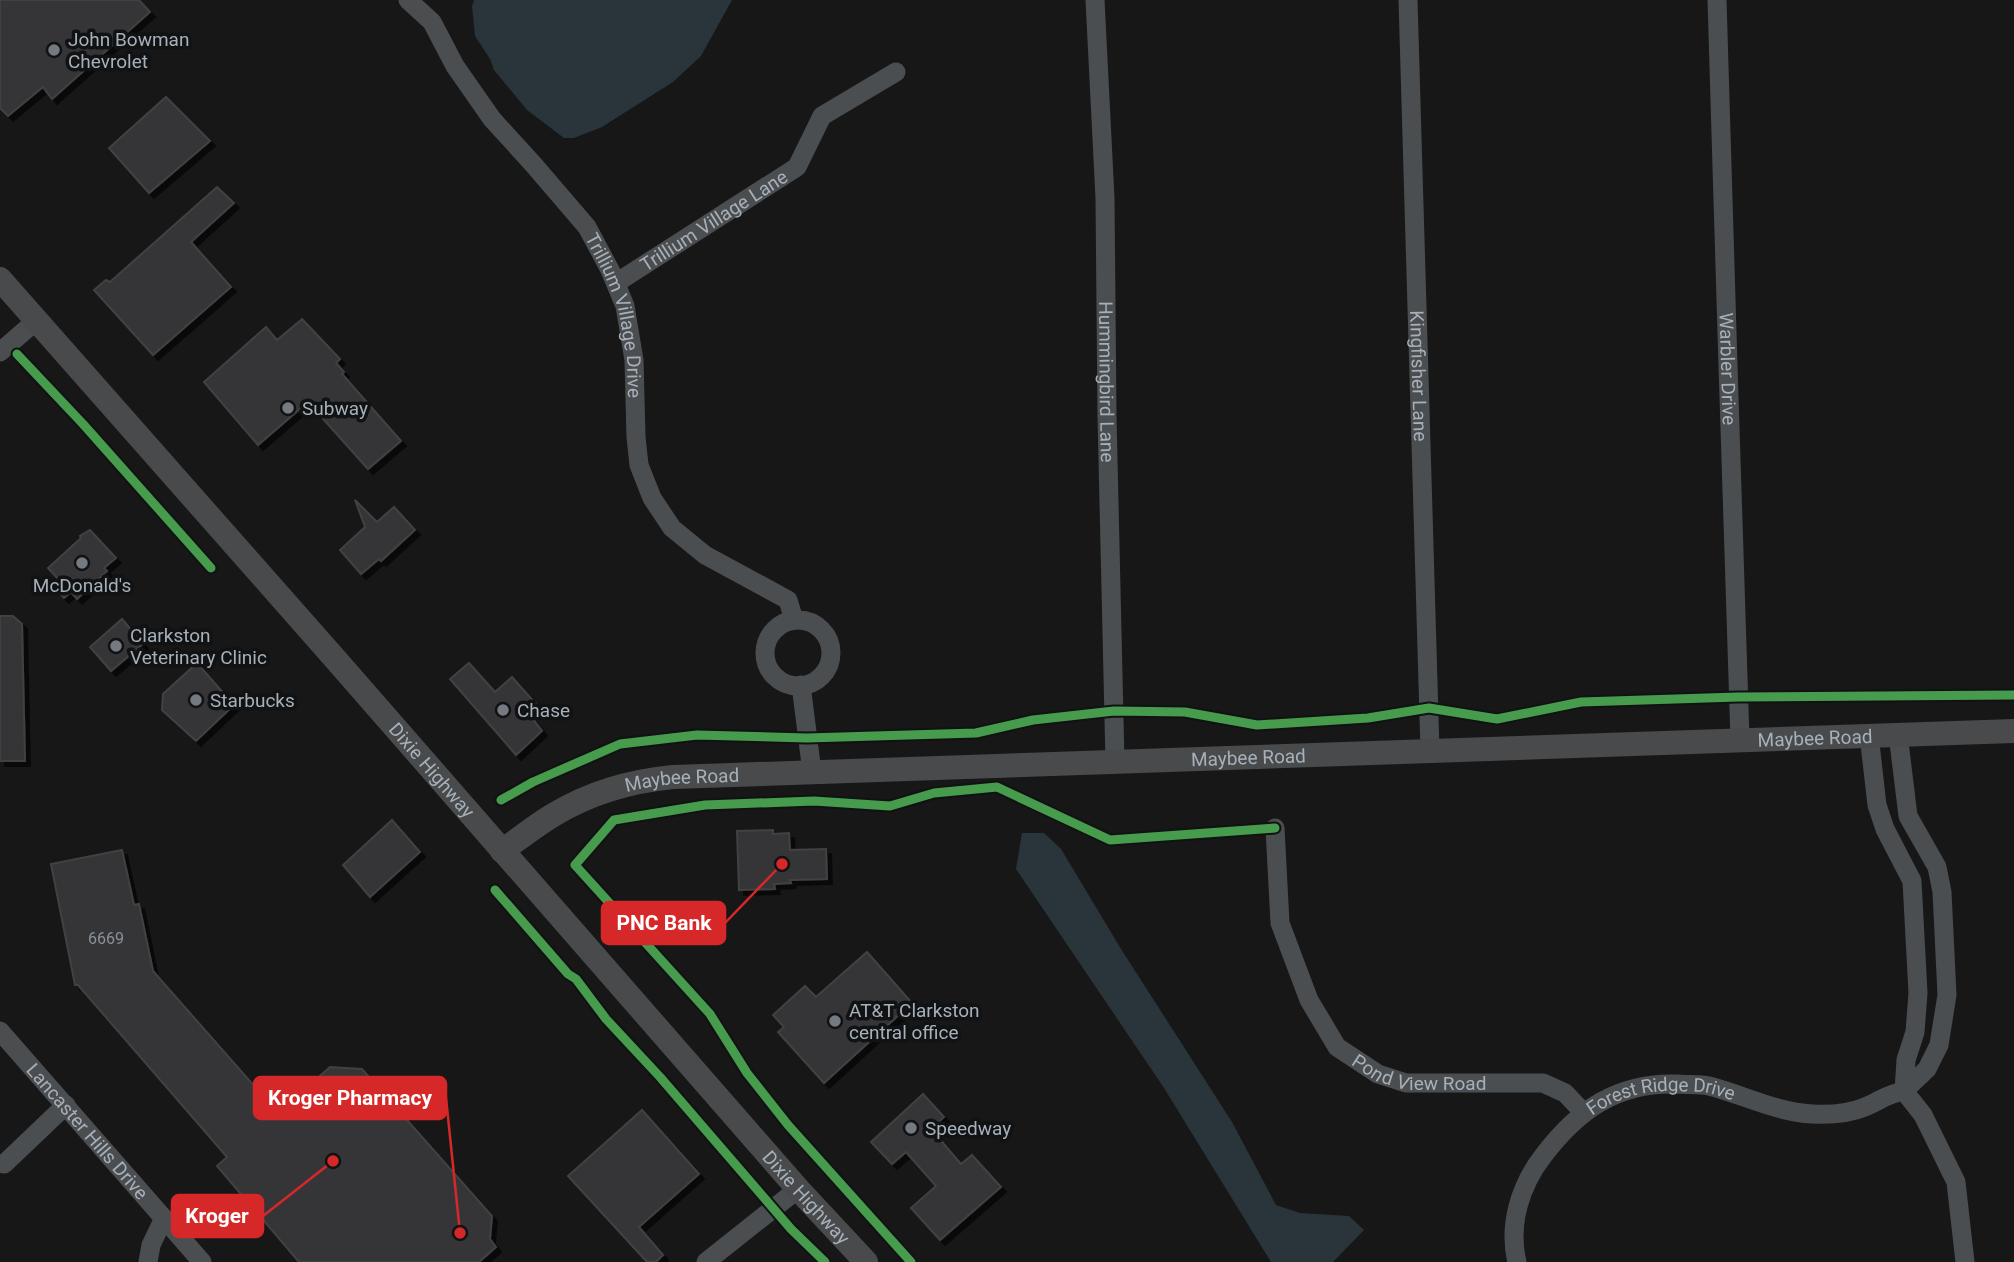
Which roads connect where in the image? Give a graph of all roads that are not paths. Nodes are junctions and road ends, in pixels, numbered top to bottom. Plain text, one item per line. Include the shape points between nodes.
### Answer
1 (408, 0) edge
2 (1095, 0) edge
3 (1408, 0) edge
4 (1717, 0) edge
5 (896, 72) dead end
6 (0, 279) edge
7 (616, 283) junction
8 (37, 320) junction
9 (0, 352) edge
10 (794, 620) junction
11 (801, 685) junction
12 (2014, 731) edge
13 (1898, 734) junction
14 (1869, 735) junction
15 (1740, 740) junction
16 (1430, 751) junction
17 (1115, 762) junction
18 (812, 772) junction
19 (1908, 816) junction
20 (1275, 828) dead end
21 (1885, 829) junction
22 (502, 851) junction
23 (1918, 993) junction
24 (1947, 995) junction
25 (0, 1031) edge
26 (1904, 1091) junction
27 (66, 1105) junction
28 (1584, 1113) junction
29 (4, 1164) dead end
30 (798, 1189) junction
31 (164, 1218) junction
32 (148, 1262) edge
33 (202, 1262) edge
34 (706, 1262) edge
35 (866, 1262) edge
36 (1517, 1262) edge
37 (1965, 1262) edge

1 - 7 street, Trillium Village Drive via 432,22 454,66 492,120 587,227
2 - 17 street, Hummingbird Lane via 1105,198
3 - 16 street, Kingfisher Lane
4 - 15 street, Warbler Drive
5 - 7 street, Trillium Village Lane via 822,116 797,167
6 - 8 main road, Dixie Highway
7 - 10 street, Trillium Village Drive via 625,306 634,360 639,465 652,498 672,528 705,555 788,600
8 - 9 street
8 - 22 main road, Dixie Highway
10 - 11 street via 772,632 765,657 777,678
10 - 11 street via 818,627 830,649 824,673
11 - 18 street
12 - 13 main road, Maybee Road
13 - 14 main road, Maybee Road
13 - 19 street, Forest Ridge Drive
14 - 15 main road, Maybee Road
14 - 21 street via 1877,805
15 - 16 main road, Maybee Road
16 - 17 main road, Maybee Road
17 - 18 main road, Maybee Road
18 - 22 main road, Maybee Road via 646,779 554,814
19 - 21 street
19 - 24 street, Forest Ridge Drive via 1937,867
20 - 28 street, Pond View Road via 1280,923 1309,1000 1337,1047 1378,1074 1406,1083 1543,1083 1565,1093
21 - 23 street via 1912,881
22 - 30 main road, Dixie Highway
23 - 24 street
23 - 26 street
24 - 26 street, Forest Ridge Drive via 1939,1045 1927,1069
25 - 27 street, Lancaster Hills Drive
26 - 28 street, Forest Ridge Drive via 1841,1114 1811,1114 1706,1085 1654,1084 1620,1091
26 - 37 street via 1923,1115 1956,1182
27 - 29 street
27 - 31 street, Lancaster Hills Drive
28 - 36 street, Forest Ridge Drive via 1571,1122 1535,1167 1517,1205
30 - 34 street
30 - 35 main road, Dixie Highway
31 - 32 street
31 - 33 street, Lancaster Hills Drive

